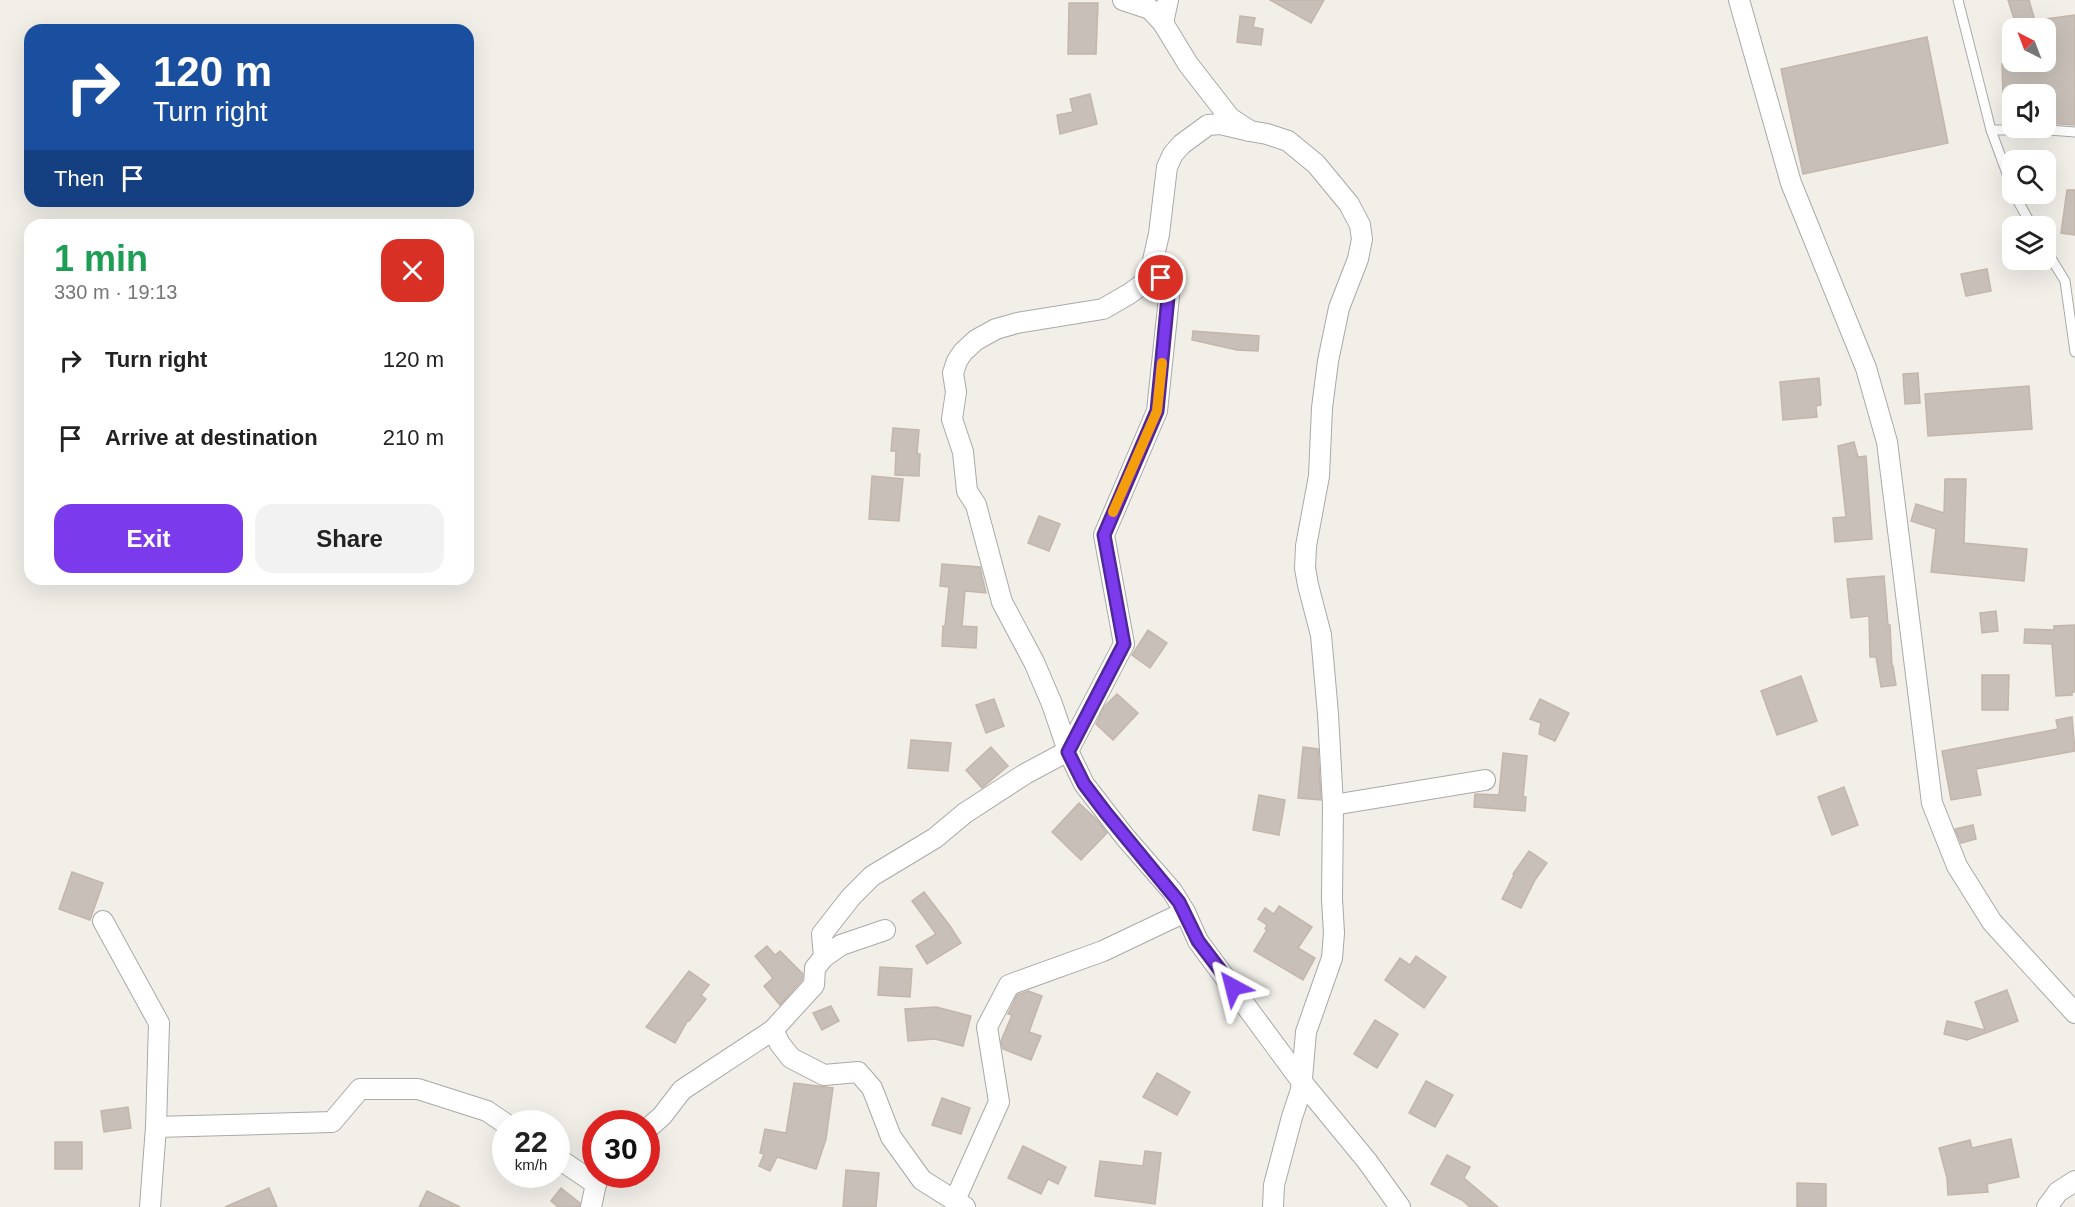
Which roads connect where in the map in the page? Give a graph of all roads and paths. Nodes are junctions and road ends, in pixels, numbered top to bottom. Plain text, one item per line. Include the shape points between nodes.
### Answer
1 (1168, 0) edge
2 (1739, 0) edge
3 (1958, 0) edge
4 (1114, 1) edge
5 (1163, 23) junction
6 (1991, 130) junction
7 (1250, 131) junction
8 (2075, 132) edge
9 (2002, 160) edge
10 (1154, 258) junction
11 (2056, 262) edge
12 (2070, 280) edge
13 (2075, 352) edge
14 (1068, 752) junction
15 (1485, 780) dead end
16 (1333, 805) junction
17 (1185, 912) junction
18 (103, 921) dead end
19 (885, 930) dead end
20 (824, 957) junction
21 (2075, 1013) edge
22 (773, 1030) junction
23 (1302, 1082) junction
24 (492, 1114) edge
25 (660, 1118) edge
26 (156, 1127) junction
27 (2075, 1181) edge
28 (596, 1188) edge
29 (960, 1204) edge
30 (150, 1207) edge
31 (591, 1207) edge
32 (1273, 1207) edge
33 (1400, 1207) edge
34 (2047, 1207) edge

1 - 5 street
2 - 21 street via 1791,183 1866,368 1887,442 1932,803 1957,866 1992,922
3 - 6 lane
4 - 5 street via 1150,9
5 - 7 street via 1218,104
6 - 8 lane
6 - 9 lane
7 - 10 street via 1208,125 1173,154 1167,167
7 - 16 street via 1288,141 1316,164 1349,204 1362,239 1339,308 1328,361 1319,476 1306,546 1305,568 1321,635
10 - 14 street via 1168,297 1157,411 1104,535 1124,644
10 - 14 street via 1144,283 1113,304 996,328 963,352 953,373 956,392 952,419 963,452 967,491 976,506 1002,602 1034,662
11 - 12 lane
12 - 13 lane
14 - 17 street via 1100,806
14 - 20 street via 1015,780 935,838 872,876 822,934
15 - 16 street
16 - 23 street via 1332,958 1306,1032
17 - 23 street via 1198,941
17 - 29 street via 1102,951 1009,985 987,1028 999,1102
18 - 26 street via 159,1023
19 - 20 street via 842,945
20 - 22 street via 814,968 814,985
22 - 25 street via 682,1090
22 - 29 street via 791,1058 824,1074 858,1072 872,1088 891,1137 922,1180
23 - 32 street via 1274,1185
23 - 33 street
24 - 26 street via 418,1089 360,1089 332,1122
26 - 30 street
27 - 34 street via 2058,1192
28 - 31 street

